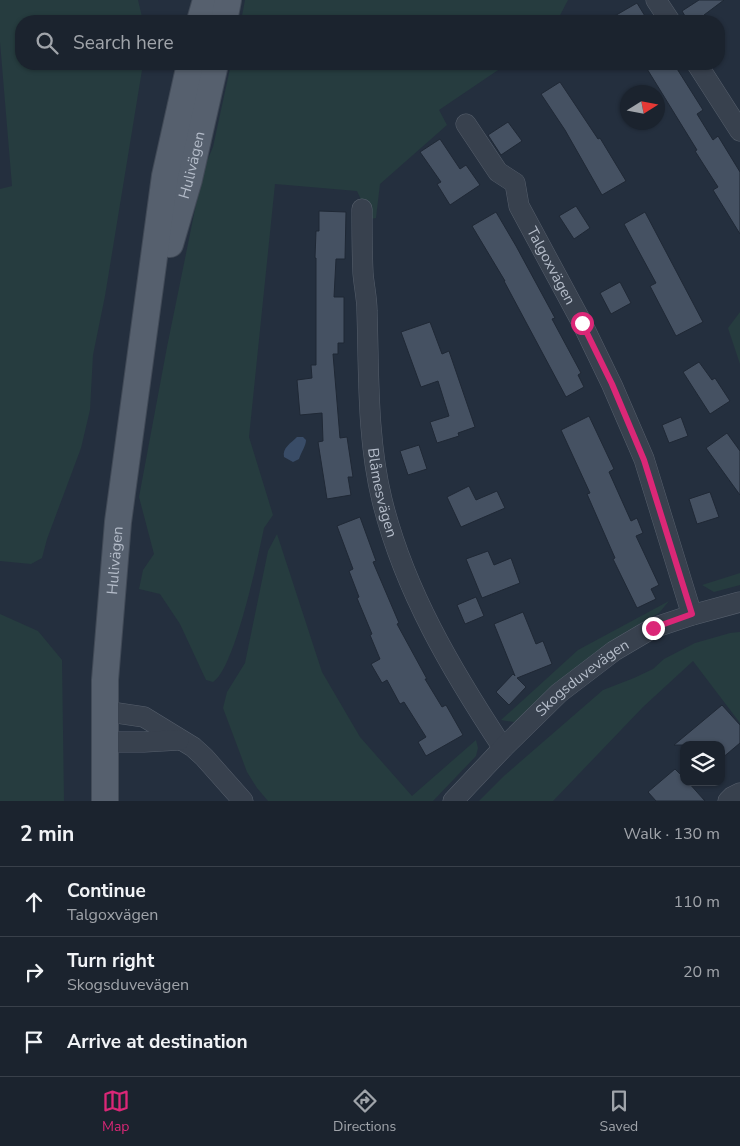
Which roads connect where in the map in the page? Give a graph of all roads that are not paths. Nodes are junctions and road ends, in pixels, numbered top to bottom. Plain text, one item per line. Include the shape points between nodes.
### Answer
1 (656, 0) edge
2 (209, 5) edge
3 (218, 15) edge
4 (666, 15) edge
5 (189, 70) edge
6 (214, 70) edge
7 (701, 70) edge
8 (466, 124) dead end
9 (740, 131) edge
10 (362, 209) dead end
11 (147, 322) junction
12 (740, 602) edge
13 (692, 614) junction
14 (104, 711) junction
15 (179, 740) junction
16 (105, 742) junction
17 (503, 748) junction
18 (740, 793) edge
19 (105, 801) edge
20 (243, 801) edge
21 (453, 801) edge
22 (728, 801) edge

1 - 4 street
2 - 3 main road
5 - 11 main road, Hulivägen via 166,176
6 - 11 main road, Hulivägen via 189,179
7 - 9 street
8 - 13 street, Talgoxvägen via 498,172 515,183 519,206 612,384 644,460
10 - 17 street, Blåmesvägen via 370,421 384,508 406,573 433,632
11 - 14 main road, Hulivägen via 118,522
12 - 13 street, Skogsduvevägen
13 - 17 street, Skogsduvevägen via 653,628 614,651 559,693
14 - 15 street via 144,717
14 - 16 main road, Hulivägen
15 - 16 street
15 - 20 street via 204,757
16 - 19 main road, Hulivägen
17 - 21 street, Skogsduvevägen
18 - 22 street

